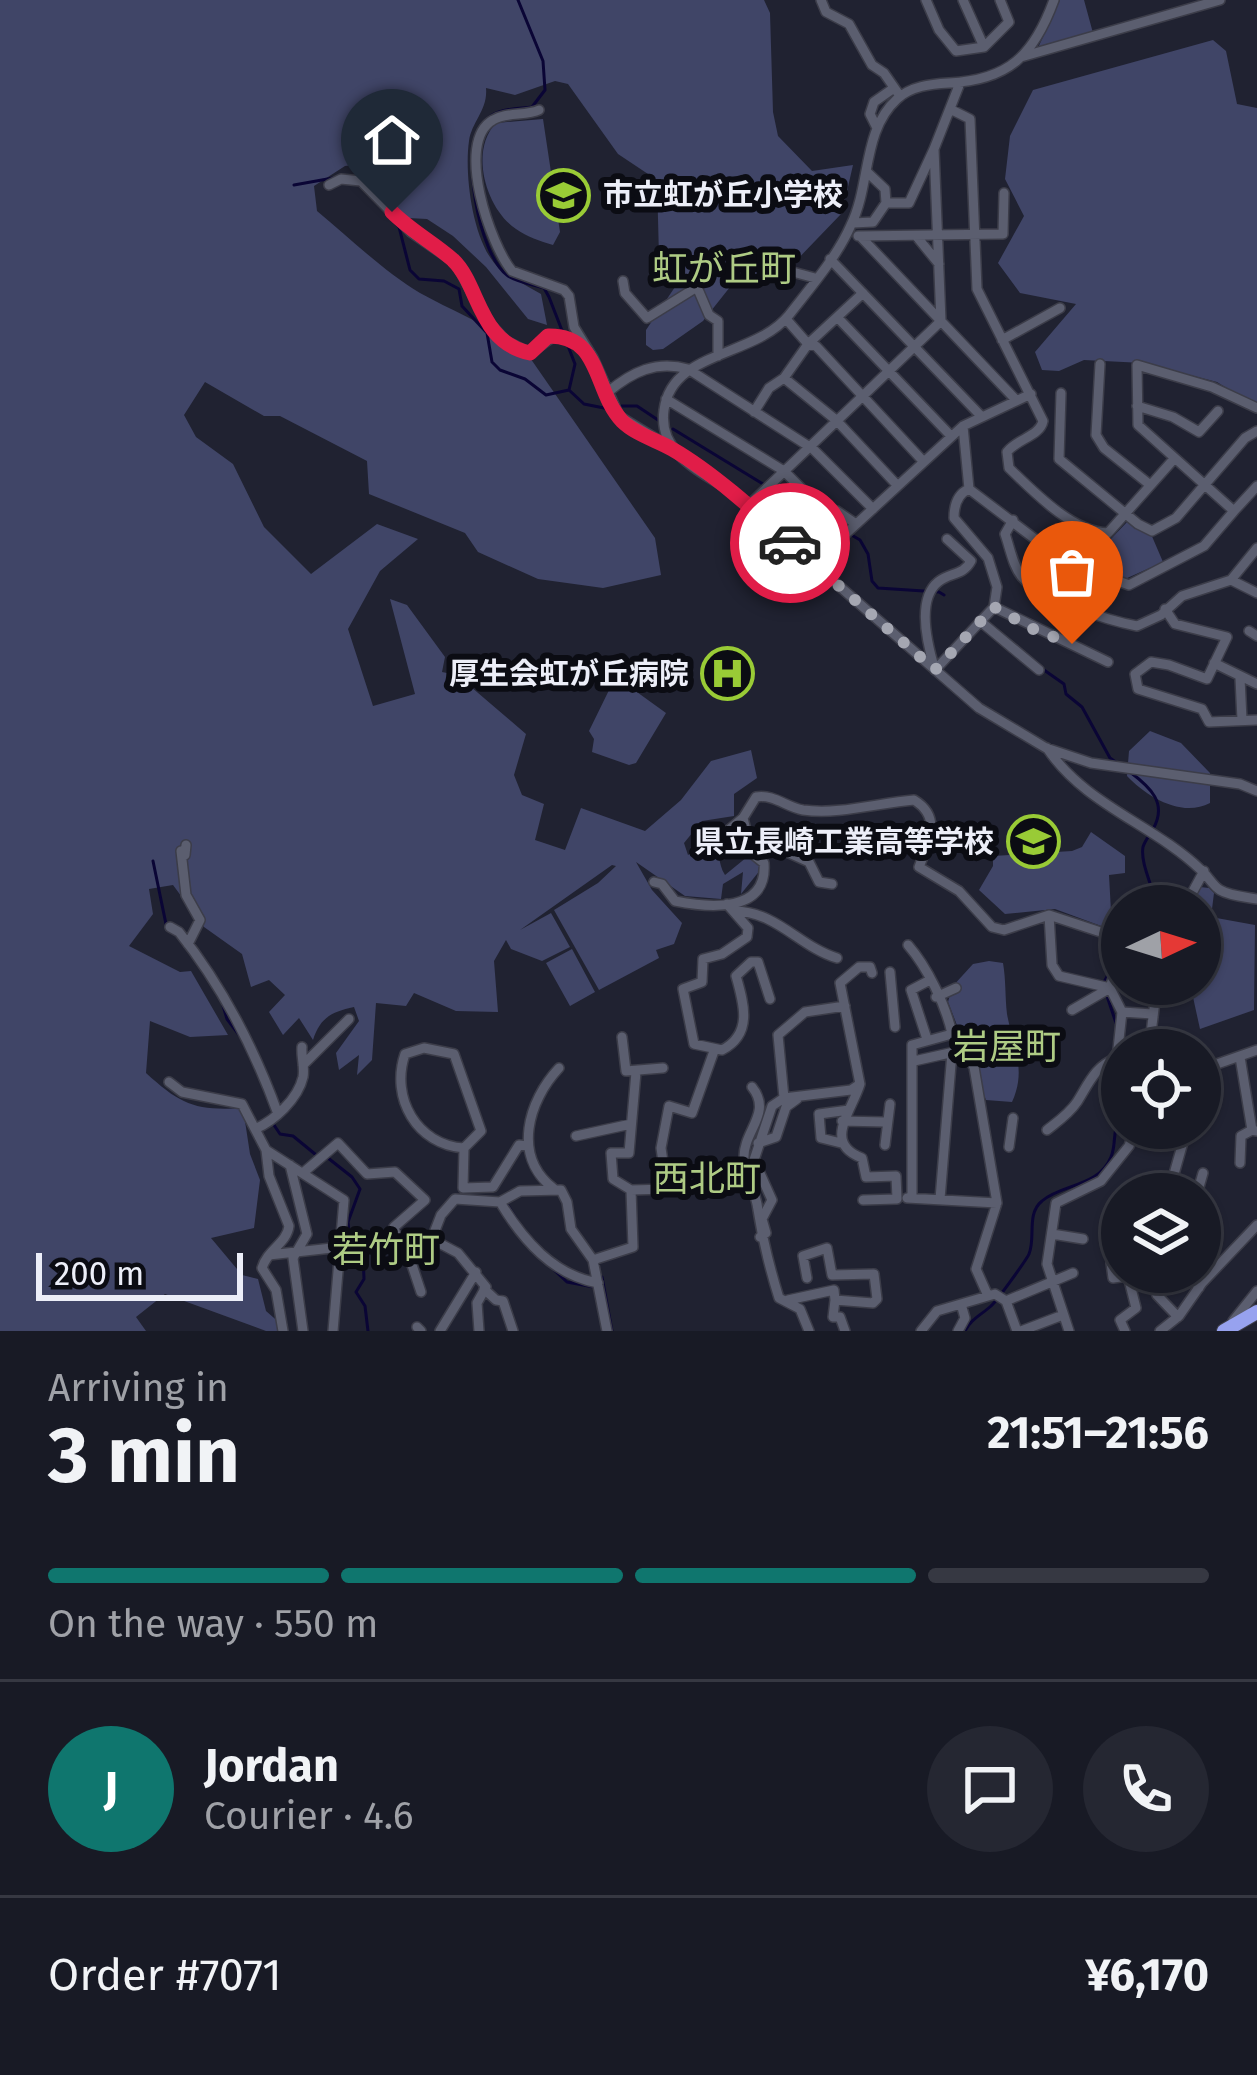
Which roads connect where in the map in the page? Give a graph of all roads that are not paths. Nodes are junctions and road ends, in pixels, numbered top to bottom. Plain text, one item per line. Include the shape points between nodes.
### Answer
1 (821, 0) edge
2 (926, 0) edge
3 (963, 0) edge
4 (1000, 0) edge
5 (1038, 0) edge
6 (1213, 1) edge
7 (1052, 5) edge
8 (984, 46) junction
9 (1022, 58) junction
10 (960, 83) junction
11 (897, 92) junction
12 (539, 110) dead end
13 (952, 110) junction
14 (934, 149) junction
15 (866, 172) junction
16 (329, 185) dead end
17 (1004, 193) dead end
18 (886, 203) junction
19 (853, 223) junction
20 (845, 235) junction
21 (974, 235) junction
22 (860, 236) junction
23 (938, 236) junction
24 (917, 237) junction
25 (830, 259) junction
26 (939, 264) junction
27 (789, 271) dead end
28 (815, 278) junction
29 (623, 281) dead end
30 (863, 293) junction
31 (1060, 308) dead end
32 (838, 318) junction
33 (785, 319) junction
34 (941, 321) junction
35 (1003, 340) junction
36 (808, 344) junction
37 (915, 347) junction
38 (718, 356) junction
39 (593, 358) junction
40 (1100, 364) dead end
41 (688, 369) junction
42 (889, 372) junction
43 (784, 378) junction
44 (608, 392) junction
45 (1060, 392) dead end
46 (1031, 394) junction
47 (863, 395) junction
48 (666, 399) junction
49 (1016, 400) junction
50 (1137, 406) junction
51 (1257, 408) edge
52 (1218, 411) dead end
53 (754, 412) junction
54 (982, 416) junction
55 (836, 420) junction
56 (963, 426) junction
57 (1257, 431) edge
58 (951, 436) junction
59 (808, 446) junction
60 (673, 449) junction
61 (1173, 460) junction
62 (923, 461) junction
63 (784, 471) junction
64 (1149, 484) junction
65 (897, 485) junction
66 (1205, 485) junction
67 (1257, 486) edge
68 (969, 489) junction
69 (748, 506) junction
70 (873, 508) junction
71 (1234, 511) junction
72 (1125, 514) junction
73 (1012, 520) junction
74 (850, 530) junction
75 (947, 539) dead end
76 (1257, 548) edge
77 (814, 563) junction
78 (1231, 580) junction
79 (1257, 593) edge
80 (994, 607) junction
81 (1165, 609) junction
82 (980, 621) junction
83 (1108, 662) dead end
84 (1214, 663) junction
85 (935, 670) junction
86 (1039, 670) dead end
87 (1240, 678) junction
88 (1257, 684) edge
89 (1242, 720) junction
90 (1257, 720) edge
91 (1046, 748) junction
92 (1257, 791) edge
93 (743, 818) junction
94 (185, 845) dead end
95 (1204, 871) junction
96 (654, 882) dead end
97 (832, 884) dead end
98 (1196, 885) edge
99 (1257, 899) edge
100 (731, 908) junction
101 (1048, 915) junction
102 (170, 927) dead end
103 (1101, 932) edge
104 (188, 944) junction
105 (908, 945) dead end
106 (837, 958) dead end
107 (890, 972) dead end
108 (872, 973) dead end
109 (930, 980) junction
110 (956, 988) dead end
111 (1101, 988) edge
112 (1101, 989) edge
113 (936, 997) junction
114 (770, 999) dead end
115 (1112, 1005) edge
116 (1154, 1005) edge
117 (844, 1006) junction
118 (916, 1006) junction
119 (1072, 1010) dead end
120 (893, 1013) junction
121 (1153, 1015) junction
122 (1118, 1016) junction
123 (349, 1019) dead end
124 (895, 1027) dead end
125 (1123, 1029) edge
126 (1151, 1029) edge
127 (926, 1036) dead end
128 (622, 1037) dead end
129 (302, 1047) dead end
130 (1257, 1050) edge
131 (714, 1051) junction
132 (952, 1052) junction
133 (1240, 1057) junction
134 (914, 1060) junction
135 (1221, 1063) edge
136 (303, 1065) junction
137 (1101, 1067) edge
138 (559, 1068) dead end
139 (663, 1068) dead end
140 (636, 1072) junction
141 (170, 1082) dead end
142 (860, 1084) junction
143 (752, 1087) dead end
144 (802, 1096) junction
145 (784, 1098) junction
146 (890, 1104) dead end
147 (278, 1114) junction
148 (846, 1115) junction
149 (1012, 1118) dead end
150 (885, 1122) junction
151 (632, 1124) junction
152 (255, 1129) junction
153 (1047, 1130) dead end
154 (1255, 1130) edge
155 (576, 1136) dead end
156 (758, 1143) junction
157 (841, 1143) junction
158 (885, 1145) dead end
159 (528, 1146) junction
160 (464, 1148) junction
161 (1009, 1148) dead end
162 (1127, 1149) edge
163 (266, 1150) junction
164 (1240, 1163) dead end
165 (290, 1165) junction
166 (304, 1172) junction
167 (553, 1188) junction
168 (631, 1190) junction
169 (912, 1197) junction
170 (897, 1199) junction
171 (940, 1199) junction
172 (863, 1200) dead end
173 (500, 1202) junction
174 (997, 1203) junction
175 (1257, 1225) edge
176 (1052, 1234) junction
177 (760, 1238) junction
178 (1083, 1238) dead end
179 (341, 1247) junction
180 (296, 1252) junction
181 (266, 1255) junction
182 (593, 1260) junction
183 (1221, 1264) edge
184 (476, 1272) junction
185 (1073, 1273) dead end
186 (807, 1278) dead end
187 (1052, 1282) junction
188 (598, 1283) junction
189 (484, 1289) junction
190 (1257, 1291) edge
191 (422, 1292) dead end
192 (1132, 1293) edge
193 (1157, 1293) edge
194 (1195, 1293) edge
195 (999, 1298) junction
196 (788, 1300) junction
197 (836, 1300) junction
198 (961, 1304) junction
199 (1257, 1312) edge
200 (1063, 1315) junction
201 (1178, 1317) junction
202 (283, 1331) edge
203 (303, 1331) edge
204 (333, 1331) edge
205 (440, 1331) edge
206 (479, 1331) edge
207 (513, 1331) edge
208 (607, 1331) edge
209 (808, 1331) edge
210 (844, 1331) edge
211 (921, 1331) edge
212 (958, 1331) edge
213 (1019, 1331) edge
214 (1069, 1331) edge
215 (1125, 1331) edge
216 (1160, 1331) edge
217 (1222, 1331) edge

1 - 11 street via 849,24
2 - 8 street via 956,51
3 - 8 street
4 - 8 street via 1009,22
5 - 7 street
6 - 9 street
7 - 9 street
9 - 10 street
10 - 11 street
10 - 13 street
11 - 15 street via 874,102
12 - 39 street via 485,128 476,148 485,221 512,272 569,296 574,327
13 - 14 street
13 - 21 street via 970,119
14 - 18 street via 909,203
14 - 23 street
15 - 18 street
15 - 19 street
16 - 39 street via 352,178 456,263 476,306 506,341 530,353 544,338 563,337
17 - 21 street via 1003,234
18 - 19 street via 873,222
19 - 20 street
20 - 22 street
20 - 25 street
21 - 23 street
21 - 35 street via 976,289
22 - 24 street
22 - 34 street
23 - 24 street
23 - 26 street
24 - 26 street
25 - 28 street
25 - 30 street
26 - 34 street
27 - 28 street
28 - 33 street
29 - 38 street via 647,318 697,287 718,321
30 - 32 street
30 - 37 street
31 - 35 street
32 - 36 street
32 - 42 street
33 - 36 street
33 - 38 street via 753,344
34 - 37 street
34 - 49 street
35 - 46 street
36 - 43 street
36 - 47 street
37 - 42 street
37 - 54 street
38 - 41 street
39 - 44 street
40 - 64 street via 1096,436
41 - 44 street via 636,370
41 - 48 street
41 - 53 street
42 - 47 street
42 - 58 street
43 - 53 street
43 - 55 street
44 - 60 street via 622,421
45 - 72 street via 1059,459
46 - 49 street
46 - 72 street via 1043,426 1010,447 1009,468 1090,531 1108,533
47 - 55 street
47 - 62 street
48 - 60 street
48 - 63 street
49 - 54 street
50 - 51 street via 1137,365
50 - 52 street via 1199,432
50 - 61 street via 1138,425
53 - 59 street
54 - 56 street
55 - 59 street
55 - 65 street
56 - 58 street
56 - 68 street
57 - 66 street
58 - 62 street
59 - 63 street
59 - 70 street
60 - 69 street
61 - 64 street
61 - 66 street
62 - 65 street
63 - 69 street
63 - 74 street
64 - 72 street
65 - 70 street
66 - 71 street
66 - 72 street via 1152,531
67 - 71 street
68 - 73 street
68 - 80 street via 956,501 954,518 988,558
69 - 77 street
70 - 74 street
71 - 73 street via 1204,546 1129,585 1064,561
73 - 81 street via 1005,534 1018,573 1038,590 1137,626
74 - 77 street
75 - 85 street via 971,562 932,591 927,631
76 - 78 street
77 - 85 street
78 - 79 street
78 - 81 street
80 - 82 street
80 - 83 street
81 - 84 street via 1175,624 1227,637
82 - 85 street
82 - 86 street
84 - 87 street
84 - 89 street via 1207,680 1151,662 1136,674 1136,686 1202,710 1209,722
85 - 91 street
87 - 88 street
87 - 89 street
89 - 90 street
91 - 92 street
91 - 95 street via 1090,795
93 - 97 street via 747,834 809,862 819,882
93 - 100 street via 725,833 727,848 749,850 765,870 750,899
93 - 101 street via 763,795 800,810 914,800 932,819 920,867 992,927 1004,931
94 - 104 street via 186,895 200,920
95 - 98 street
95 - 99 street via 1221,891
96 - 100 street via 675,901
100 - 106 street via 770,918
100 - 131 street via 747,937 703,959 702,982 683,989 694,1044
101 - 103 street
101 - 111 street via 1054,971
102 - 104 street
104 - 147 street via 220,986
105 - 109 street
107 - 120 street
108 - 117 street via 860,967 840,982
109 - 113 street
109 - 118 street via 911,990
110 - 113 street
112 - 119 street
113 - 134 street via 952,1034 912,1045
114 - 131 street via 754,960 736,976 746,1012 738,1037
115 - 122 street
116 - 121 street
117 - 142 street
117 - 145 street via 806,1012 778,1035
118 - 120 street
118 - 127 street
120 - 124 street
121 - 122 street
121 - 126 street
122 - 125 street
123 - 136 street
128 - 140 street via 626,1071
129 - 136 street
130 - 133 street
131 - 168 street via 692,1112 669,1106 667,1189
132 - 134 street
132 - 171 street
132 - 174 street via 963,1050 974,1067
133 - 135 street
133 - 154 street
134 - 169 street
136 - 147 street via 296,1092
137 - 153 street
138 - 159 street via 532,1106
139 - 140 street
140 - 151 street
141 - 152 street via 182,1092 242,1104
142 - 144 street
142 - 148 street
143 - 177 street via 760,1113 743,1154
144 - 145 street
144 - 156 street via 786,1107 776,1137
145 - 156 street via 770,1110
146 - 150 street
147 - 152 street
148 - 150 street
148 - 157 street
148 - 157 street via 819,1114 821,1138
149 - 161 street
150 - 158 street
151 - 155 street
151 - 168 street via 629,1154 611,1154 613,1179
152 - 163 street
154 - 164 street via 1241,1136
156 - 177 street via 754,1160 772,1199
157 - 170 street via 862,1158 866,1177 896,1176
159 - 160 street via 519,1145 503,1176 485,1189 463,1188
159 - 167 street via 536,1172
160 - 160 street via 441,1147 417,1128 399,1085 405,1054 454,1054 481,1131
162 - 176 street via 1101,1180 1058,1200
163 - 165 street
163 - 181 street via 289,1226
165 - 166 street
165 - 180 street via 307,1234
166 - 179 street via 344,1200
166 - 191 street via 338,1143 368,1174 395,1172 424,1200 394,1227
167 - 173 street
167 - 182 street via 561,1190 571,1228
168 - 182 street via 633,1247
169 - 170 street
169 - 171 street
170 - 172 street
171 - 174 street
173 - 184 street via 455,1199 435,1226 440,1243
173 - 188 street via 520,1237 571,1278
174 - 195 street via 976,1269
175 - 183 street
176 - 178 street
176 - 187 street
177 - 196 street via 779,1298
179 - 180 street
179 - 204 street
180 - 181 street
180 - 203 street
181 - 202 street via 262,1268 276,1290
182 - 188 street
184 - 189 street
184 - 205 street
185 - 187 street
186 - 197 street via 802,1256 827,1248 832,1275 874,1274 873,1303
187 - 195 street
187 - 200 street
188 - 208 street
189 - 206 street
189 - 207 street via 503,1301
190 - 217 street
192 - 215 street via 1136,1308 1120,1320
193 - 201 street
194 - 201 street
195 - 198 street
195 - 213 street
196 - 197 street via 834,1290
196 - 209 street
197 - 210 street via 833,1316
198 - 211 street via 937,1311
198 - 212 street
199 - 217 highway
200 - 213 street
200 - 214 street
201 - 216 street

